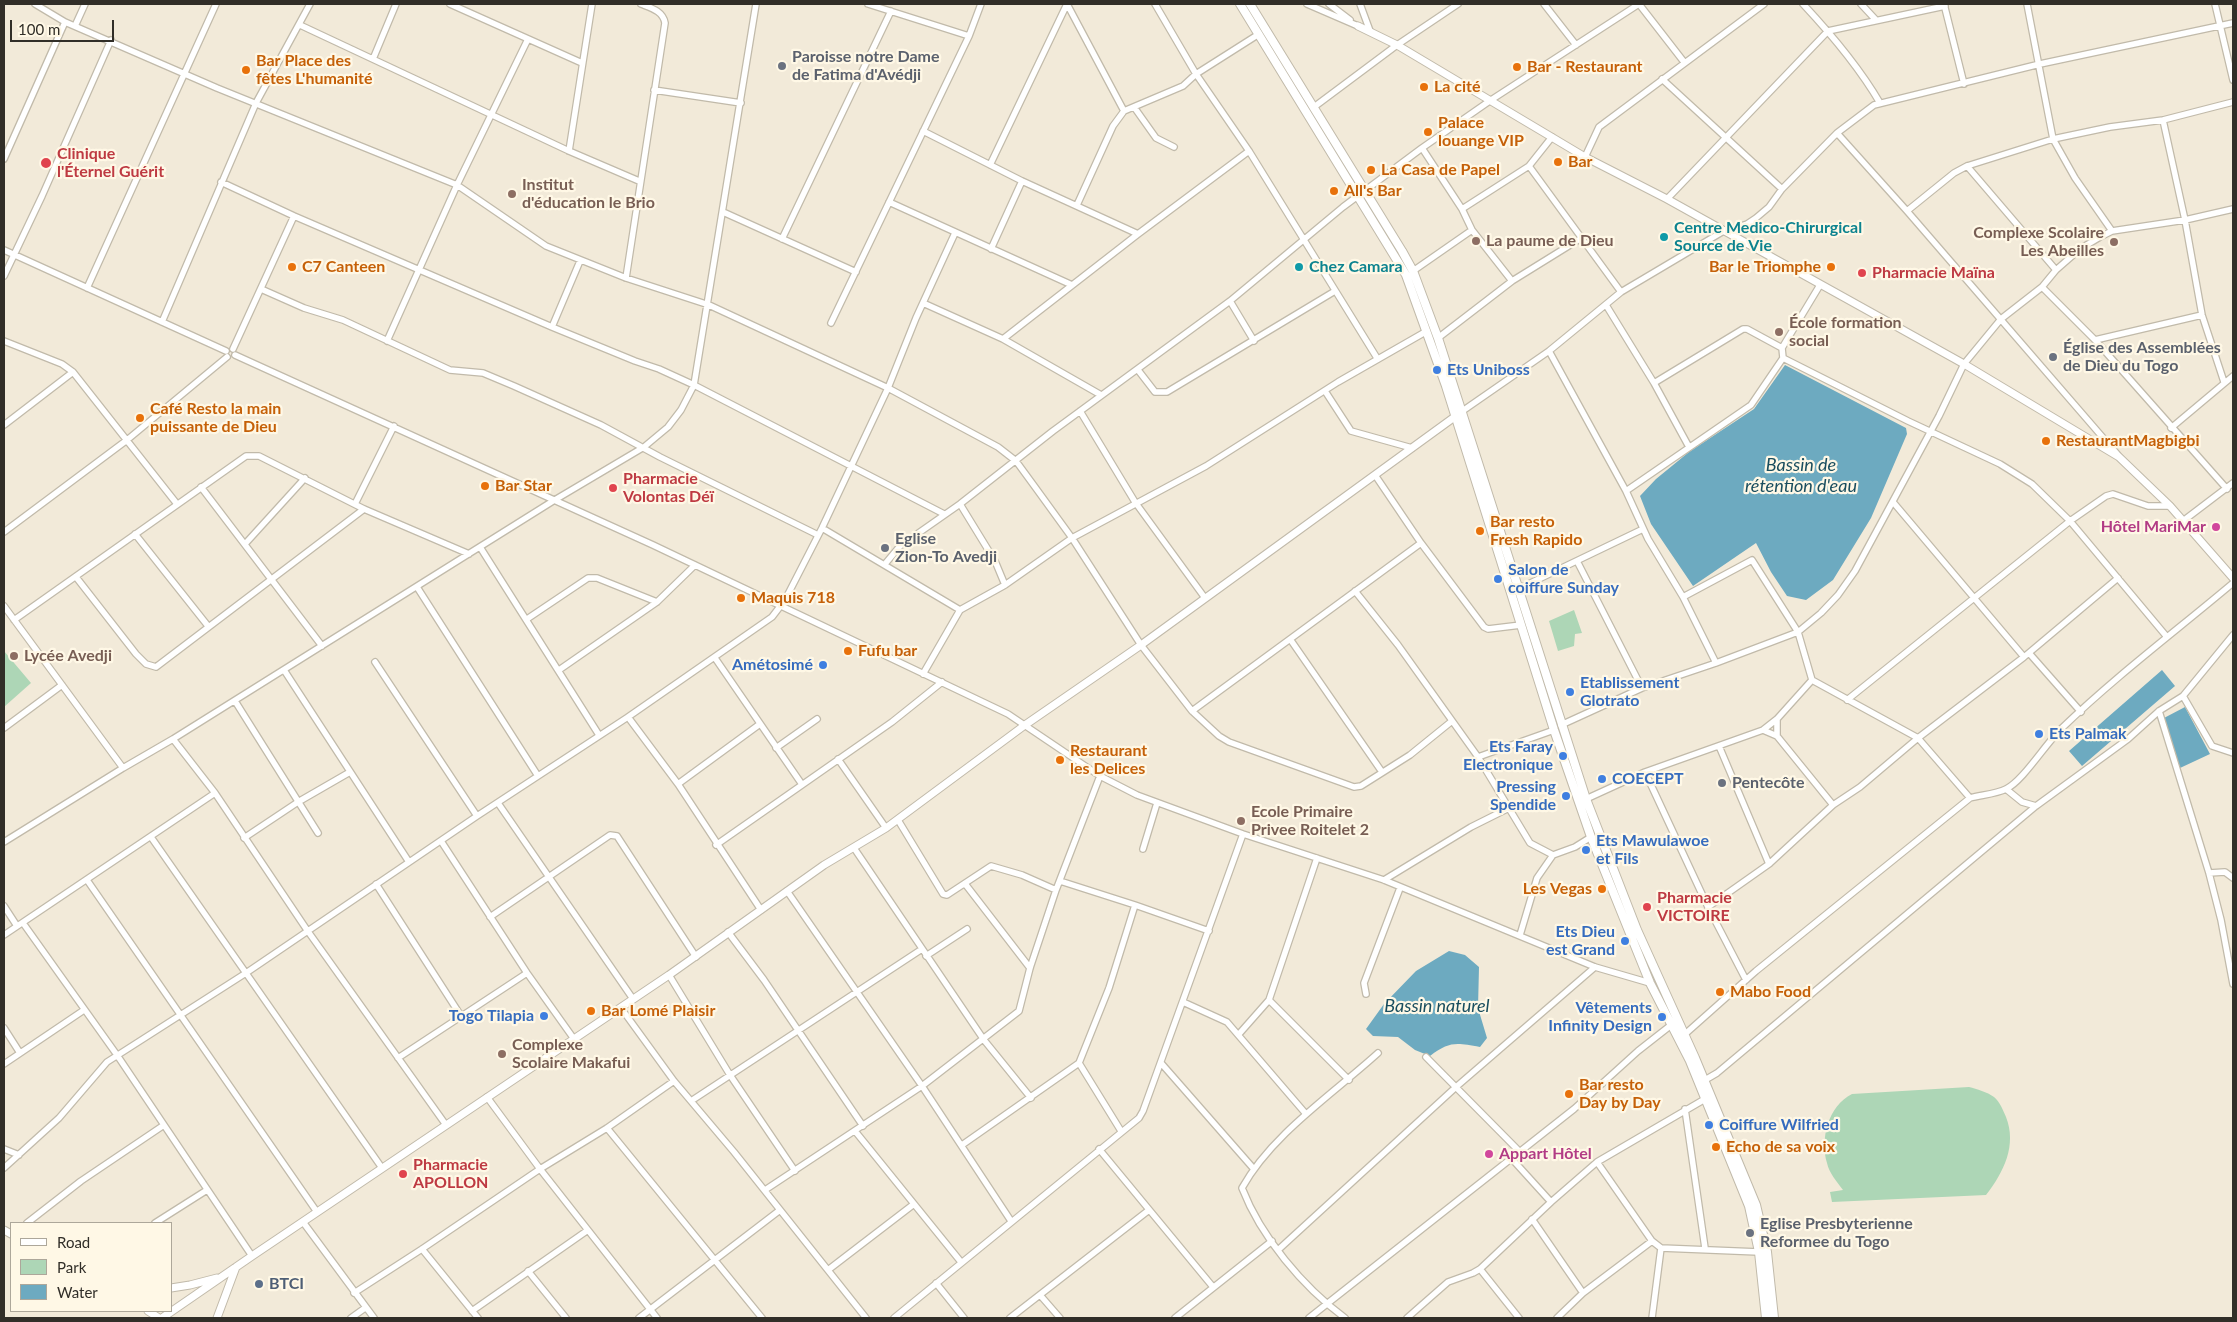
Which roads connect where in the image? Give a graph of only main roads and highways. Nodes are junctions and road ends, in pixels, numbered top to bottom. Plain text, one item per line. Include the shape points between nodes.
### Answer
1 (1240, 4) edge
2 (1252, 5) edge
3 (1361, 194) junction
4 (1557, 728) junction
5 (1674, 1023) junction
6 (1766, 1318) edge
7 (1774, 1318) edge

1 - 3 main road
2 - 3 main road via 1314,107
3 - 4 main road via 1406,275 1428,332
3 - 4 main road via 1413,271 1438,338 1518,589
4 - 5 main road
4 - 5 main road via 1592,837 1650,983
5 - 6 main road via 1748,1206 1759,1252
5 - 7 main road via 1684,1035 1705,1080 1756,1205 1767,1252

